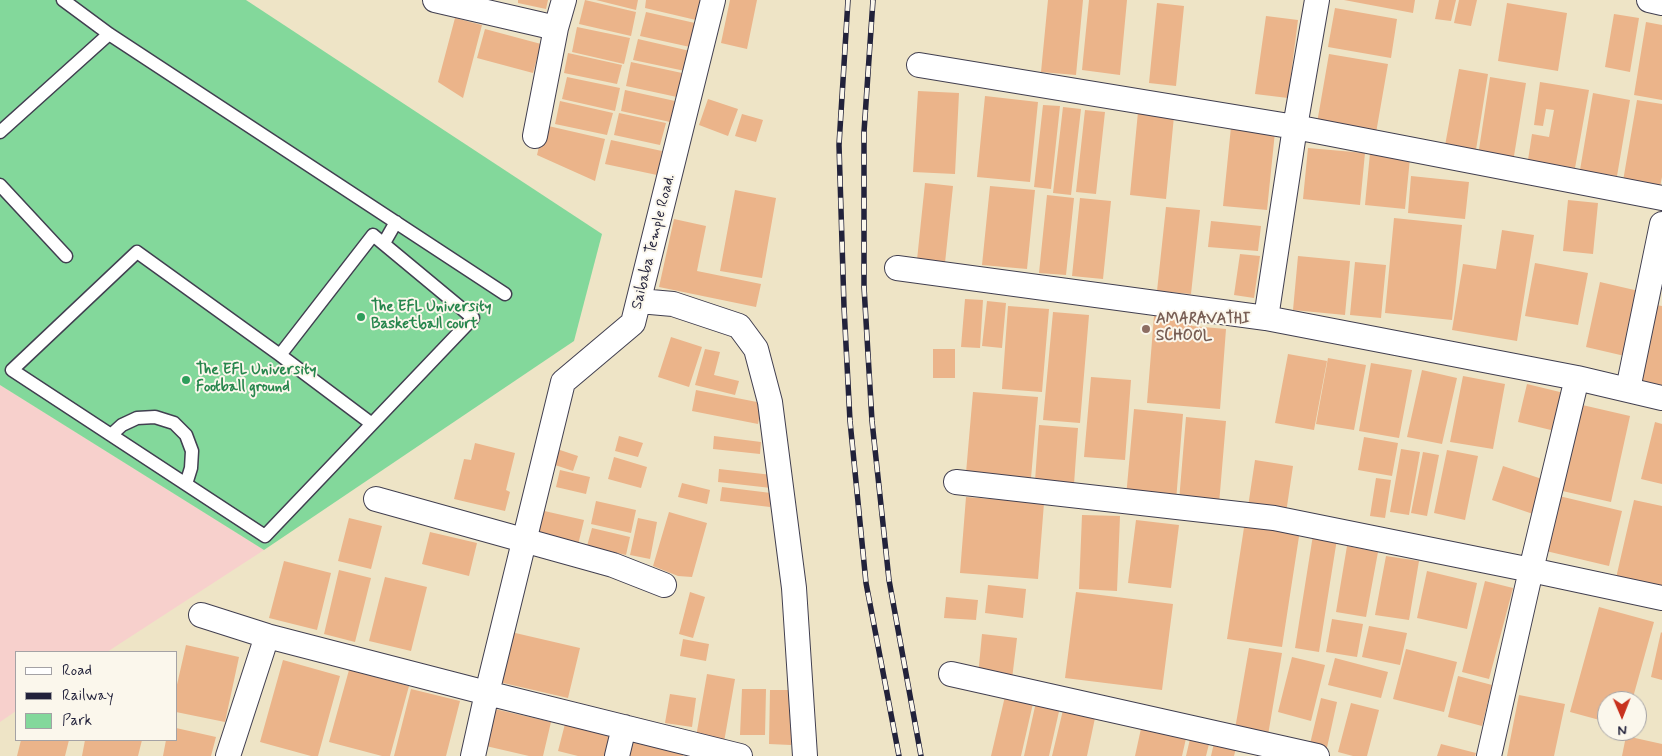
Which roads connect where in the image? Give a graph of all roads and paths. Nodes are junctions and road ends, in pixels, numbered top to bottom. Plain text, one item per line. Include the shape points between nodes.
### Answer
1 (63, 0) edge
2 (435, 0) edge
3 (564, 0) edge
4 (713, 0) edge
5 (1317, 0) edge
6 (1649, 0) edge
7 (1662, 3) edge
8 (556, 28) junction
9 (109, 34) junction
10 (919, 65) dead end
11 (1295, 127) junction
12 (0, 132) edge
13 (534, 136) dead end
14 (0, 185) edge
15 (1662, 198) edge
16 (396, 222) junction
17 (1662, 224) edge
18 (384, 244) junction
19 (66, 256) dead end
20 (897, 268) dead end
21 (505, 294) dead end
22 (639, 301) junction
23 (1266, 318) junction
24 (280, 354) junction
25 (1577, 378) junction
26 (1628, 388) junction
27 (1662, 398) edge
28 (372, 424) junction
29 (111, 435) junction
30 (956, 482) dead end
31 (186, 484) junction
32 (376, 499) dead end
33 (524, 540) junction
34 (1531, 570) junction
35 (664, 585) dead end
36 (1662, 598) edge
37 (201, 615) dead end
38 (267, 636) junction
39 (951, 674) dead end
40 (487, 693) junction
41 (624, 727) junction
42 (691, 750) edge
43 (228, 756) edge
44 (473, 756) edge
45 (617, 756) edge
46 (740, 756) edge
47 (805, 756) edge
48 (1317, 756) edge
49 (1489, 756) edge

1 - 9 lane
2 - 8 street
3 - 8 street
4 - 22 street, Saibaba Temple Road.
5 - 11 street
6 - 7 street
8 - 13 street
9 - 12 lane
9 - 16 lane
10 - 11 street
11 - 15 street
11 - 23 street
14 - 19 lane
16 - 18 lane
16 - 21 lane
17 - 26 street
18 - 24 lane via 373,235
18 - 28 lane via 473,318
20 - 23 street
22 - 33 street, Saibaba Temple Road. via 633,323 563,382
22 - 47 street via 674,304 739,326 756,349 770,402 794,588
23 - 25 street
24 - 28 lane
24 - 29 lane via 137,252 12,370
25 - 26 street
25 - 34 street
26 - 27 street
28 - 31 lane via 265,536
29 - 31 lane
29 - 31 lane via 137,418 155,417 174,423 186,435 192,451
30 - 34 street via 1274,518
32 - 33 street
33 - 35 street via 613,565
33 - 40 street, Saibaba Temple Road.
34 - 36 street
34 - 49 street
37 - 38 street
38 - 40 street
38 - 43 street
39 - 48 street
40 - 41 street
40 - 44 street, Saibaba Temple Road.
41 - 42 street
41 - 45 street
42 - 46 street

